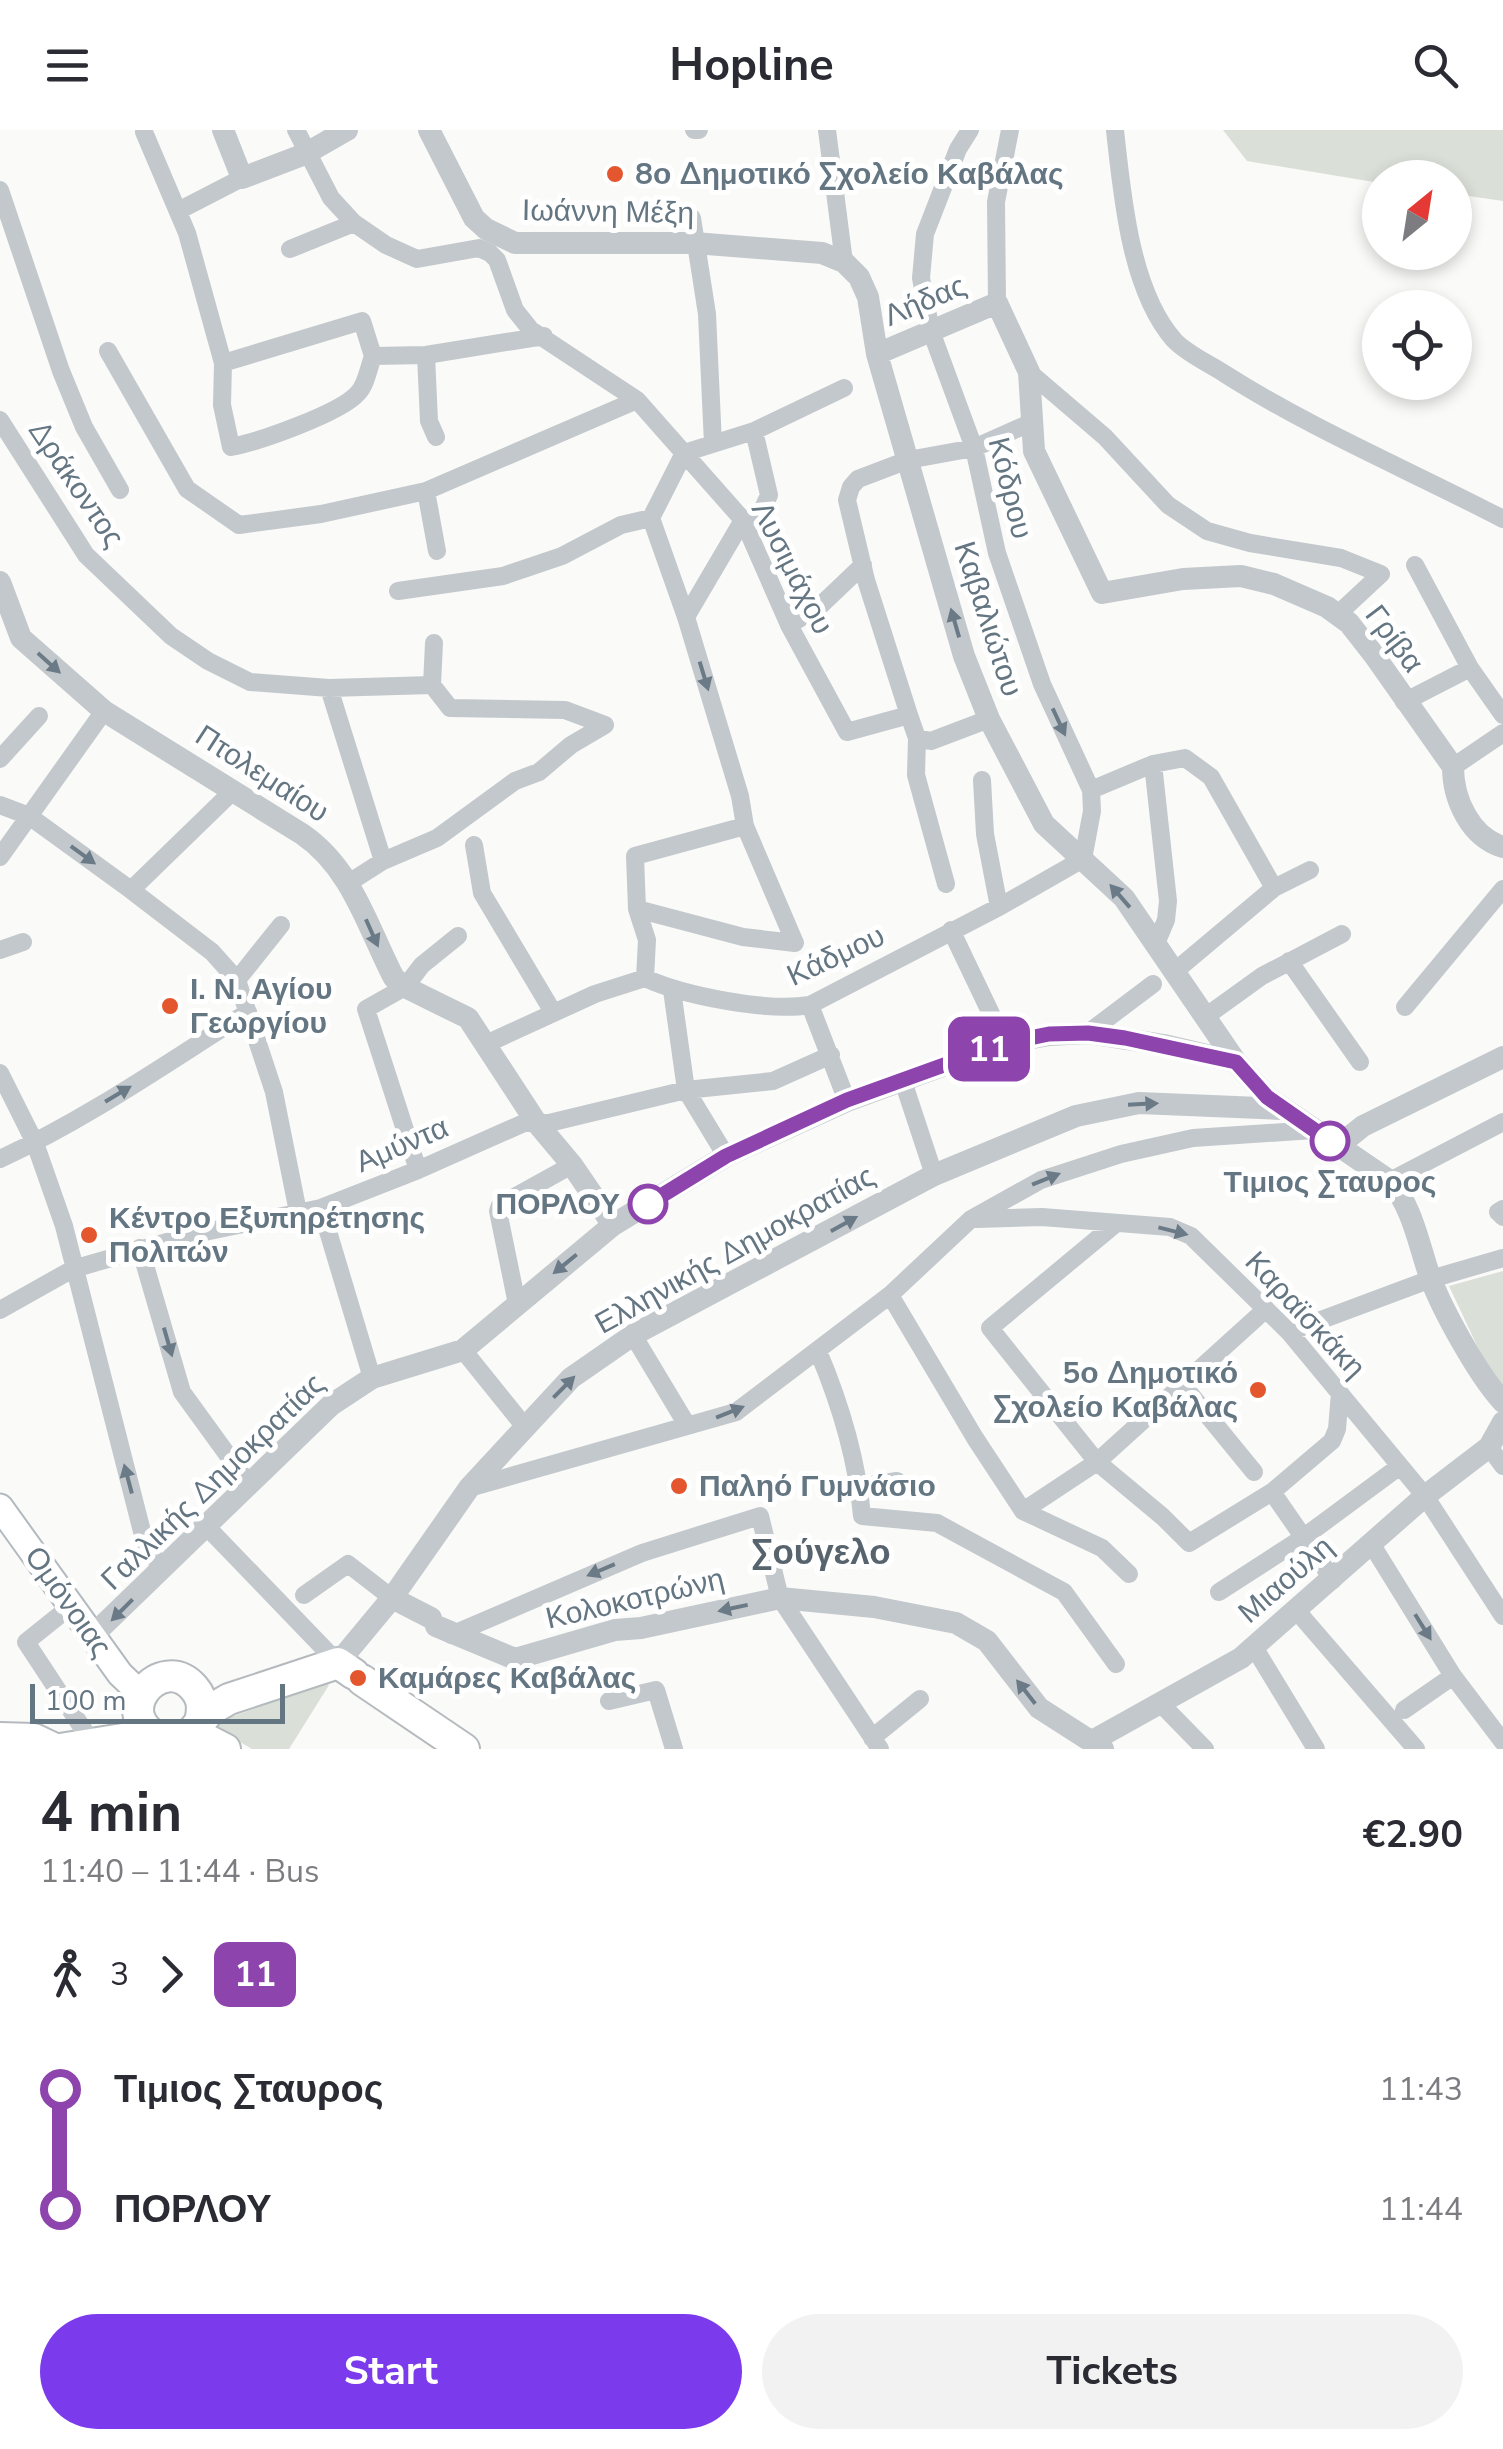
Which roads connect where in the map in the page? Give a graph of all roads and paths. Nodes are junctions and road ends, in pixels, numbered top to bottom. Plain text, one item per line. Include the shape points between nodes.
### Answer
1 (223, 130) edge
2 (296, 130) edge
3 (347, 130) edge
4 (430, 130) edge
5 (826, 130) edge
6 (970, 130) edge
7 (1010, 130) edge
8 (1115, 130) edge
9 (144, 132) edge
10 (305, 154) junction
11 (242, 178) junction
12 (0, 190) edge
13 (178, 212) junction
14 (692, 218) dead end
15 (354, 223) junction
16 (694, 243) junction
17 (290, 249) dead end
18 (844, 262) junction
19 (998, 303) junction
20 (931, 331) junction
21 (544, 336) junction
22 (108, 351) dead end
23 (877, 354) junction
24 (372, 356) junction
25 (426, 356) junction
26 (223, 363) junction
27 (1029, 372) junction
28 (844, 388) dead end
29 (637, 400) junction
30 (0, 420) edge
31 (1030, 424) junction
32 (754, 431) junction
33 (436, 437) dead end
34 (713, 444) junction
35 (974, 448) junction
36 (684, 452) junction
37 (908, 460) junction
38 (120, 490) dead end
39 (426, 491) junction
40 (651, 518) junction
41 (1503, 518) edge
42 (743, 520) junction
43 (437, 550) dead end
44 (864, 565) junction
45 (1415, 566) dead end
46 (0, 582) edge
47 (398, 591) dead end
48 (1338, 614) junction
49 (686, 616) junction
50 (789, 625) junction
51 (434, 643) dead end
52 (1470, 668) junction
53 (432, 685) junction
54 (329, 688) junction
55 (1404, 702) junction
56 (104, 711) junction
57 (909, 715) junction
58 (1503, 715) edge
59 (39, 716) dead end
60 (989, 719) junction
61 (1503, 733) edge
62 (918, 738) junction
63 (0, 759) edge
64 (1153, 764) junction
65 (1452, 768) junction
66 (982, 780) dead end
67 (234, 790) junction
68 (1091, 790) junction
69 (0, 805) edge
70 (29, 816) junction
71 (746, 826) junction
72 (474, 846) dead end
73 (1503, 846) edge
74 (0, 857) edge
75 (1083, 859) junction
76 (384, 861) junction
77 (1310, 870) dead end
78 (350, 882) junction
79 (946, 884) dead end
80 (1274, 888) junction
81 (1503, 889) edge
82 (131, 890) junction
83 (999, 907) junction
84 (637, 909) junction
85 (281, 925) dead end
86 (951, 930) junction
87 (1342, 934) dead end
88 (458, 936) dead end
89 (24, 942) dead end
90 (1155, 946) junction
91 (0, 950) edge
92 (1290, 960) junction
93 (645, 978) junction
94 (1163, 978) junction
95 (238, 980) junction
96 (405, 988) junction
97 (672, 990) junction
98 (810, 1005) junction
99 (1405, 1006) dead end
100 (248, 1012) junction
101 (553, 1012) junction
102 (1205, 1018) junction
103 (1088, 1033) junction
104 (1005, 1043) junction
105 (486, 1044) junction
106 (831, 1055) junction
107 (1503, 1057) edge
108 (1236, 1062) junction
109 (1360, 1062) dead end
110 (0, 1072) edge
111 (903, 1081) junction
112 (686, 1090) junction
113 (847, 1100) junction
114 (1283, 1110) junction
115 (536, 1122) junction
116 (1503, 1122) edge
117 (1314, 1130) junction
118 (34, 1143) junction
119 (1338, 1146) junction
120 (726, 1156) junction
121 (0, 1159) edge
122 (572, 1165) junction
123 (418, 1170) junction
124 (934, 1175) junction
125 (1390, 1181) junction
126 (321, 1208) junction
127 (1503, 1209) edge
128 (298, 1212) junction
129 (1503, 1217) edge
130 (972, 1219) junction
131 (1114, 1225) junction
132 (613, 1226) junction
133 (140, 1248) junction
134 (1503, 1258) edge
135 (73, 1269) junction
136 (1431, 1278) junction
137 (890, 1295) junction
138 (518, 1304) junction
139 (1266, 1308) junction
140 (0, 1310) edge
141 (1289, 1332) junction
142 (634, 1335) junction
143 (463, 1350) junction
144 (818, 1351) junction
145 (372, 1378) junction
146 (1182, 1384) junction
147 (1340, 1393) junction
148 (1503, 1402) edge
149 (1503, 1422) edge
150 (687, 1426) junction
151 (525, 1427) junction
152 (1496, 1456) edge
153 (1098, 1462) junction
154 (1400, 1466) junction
155 (1254, 1472) dead end
156 (897, 1481) dead end
157 (248, 1483) junction
158 (859, 1487) junction
159 (468, 1488) junction
160 (1272, 1492) junction
161 (1426, 1496) junction
162 (0, 1506) edge
163 (1023, 1511) junction
164 (206, 1526) junction
165 (1304, 1537) junction
166 (1372, 1545) junction
167 (164, 1567) junction
168 (1129, 1574) dead end
169 (1332, 1580) junction
170 (1219, 1592) dead end
171 (304, 1595) dead end
172 (392, 1598) junction
173 (780, 1598) junction
174 (72, 1606) junction
175 (1296, 1610) junction
176 (1503, 1616) edge
177 (439, 1626) junction
178 (92, 1636) junction
179 (1254, 1647) junction
180 (1116, 1664) dead end
181 (352, 1672) junction
182 (1453, 1676) junction
183 (920, 1699) dead end
184 (609, 1701) dead end
185 (1162, 1704) junction
186 (1404, 1710) dead end
187 (170, 1727) edge
188 (0, 1738) edge
189 (1503, 1742) edge
190 (876, 1743) edge
191 (1092, 1746) edge
192 (58, 1749) edge
193 (225, 1749) edge
194 (464, 1749) edge
195 (674, 1749) edge
196 (1205, 1749) edge
197 (1316, 1749) edge
198 (1416, 1749) edge

1 - 11 street
2 - 10 street
3 - 10 street
4 - 16 street, Ιωάννη Μέξη via 474,218 499,237 534,244
5 - 18 street, Καβαλιώτου
6 - 20 street, Κόδρου via 924,234 921,278
7 - 19 street via 996,202
8 - 41 street via 1134,253 1148,296 1175,342 1310,422
9 - 13 street
10 - 11 street
10 - 15 street via 330,198
11 - 13 street
12 - 38 street via 61,371
13 - 26 street
14 - 16 street
15 - 17 street
15 - 21 street, Λυσιμάχου via 417,258 490,252 515,310
16 - 18 street, Ιωάννη Μέξη via 822,252
16 - 34 street via 707,314
18 - 23 street, Καβαλιώτου via 868,297
19 - 20 street, Λήδας
19 - 27 street
20 - 23 street, Λήδας
20 - 35 street, Κόδρου
21 - 25 street
21 - 29 street, Λυσιμάχου
22 - 39 street via 187,489 239,525
23 - 37 street, Καβαλιώτου
24 - 25 street
24 - 26 street via 362,320
24 - 26 street via 360,392 334,410 232,448 222,405
25 - 33 street via 428,421
27 - 31 street
27 - 48 street via 1105,437 1168,505 1207,531 1340,558 1381,574
28 - 32 street
29 - 36 street, Λυσιμάχου
29 - 39 street
30 - 54 street, Δράκοντος via 86,555 172,636 250,682
31 - 35 street
31 - 48 street, Γρίβα via 1034,451 1102,593 1241,576
32 - 34 street
32 - 42 street via 769,496 762,513
34 - 36 street
35 - 37 street
35 -> 68 street, Κόδρου via 997,553 1035,666
36 - 40 street
36 - 42 street, Λυσιμάχου
37 - 44 street via 851,487 847,500
60 -> 37 street, Καβαλιώτου via 964,656
39 - 43 street
40 - 47 street via 503,576
40 - 49 street
42 - 49 street
42 - 50 street, Λυσιμάχου
44 - 50 street
44 - 57 street
45 - 52 street
46 -> 56 street, Πτολεμαίου via 21,638
48 - 55 street, Γρίβα
49 -> 71 street
50 - 57 street, Λυσιμάχου via 847,732
51 - 53 street
52 - 55 street
52 - 58 street
53 - 54 street, Δράκοντος
53 - 76 street via 450,708 565,710 605,725 436,838
54 - 76 street
55 - 65 street, Γρίβα
56 - 67 street, Πτολεμαίου
56 - 70 street
57 - 62 street
59 - 63 street
60 - 62 street via 931,741
60 - 75 street, Καβαλιώτου via 1044,824
61 - 65 street
62 - 79 street via 916,775
64 - 68 street
64 - 80 street via 1185,758 1210,777
64 - 90 street via 1168,901
65 - 73 street, Γρίβα via 1453,790 1470,822
66 - 83 street
67 - 78 street, Πτολεμαίου via 317,844
67 - 82 street
68 - 75 street, Κόδρου
69 - 70 street
70 - 74 street
70 -> 82 street
71 - 84 street via 635,856
71 - 84 street via 795,943
72 - 101 street via 482,893
75 - 83 street, Κάδμου
90 -> 75 street, Καβαλιώτου via 1124,898
76 - 78 street
77 - 80 street
78 -> 96 street, Πτολεμαίου via 394,978
80 - 94 street
81 - 99 street
82 - 95 street
83 - 86 street, Κάδμου
84 - 93 street via 647,940
85 - 95 street
86 - 98 street, Κάδμου
86 - 104 street
87 - 92 street
88 - 96 street
89 - 91 street
90 - 94 street, Καβαλιώτου
92 - 102 street
92 - 109 street
93 - 97 street, Κάδμου
93 - 101 street
94 - 102 street, Καβαλιώτου
94 - 103 street
95 - 100 street
96 - 105 street via 468,1018
96 - 123 street via 366,1009
97 - 98 street, Κάδμου via 789,1009
97 - 112 street
98 - 106 street
118 -> 100 street
100 - 128 street via 274,1092
101 - 105 street
102 - 108 street, Καβαλιώτου
103 - 104 street, Γαλλικής Δημοκρατίας
103 - 108 street, Γαλλικής Δημοκρατίας
104 - 111 street, Γαλλικής Δημοκρατίας
105 - 115 street
106 - 112 street, Αμύντα via 773,1081
106 - 113 street
107 - 119 street via 1363,1126
108 - 114 street
110 - 118 street
111 - 113 street, Γαλλικής Δημοκρατίας
111 - 124 street
112 - 115 street, Αμύντα
112 - 120 street
113 - 120 street, Γαλλικής Δημοκρατίας
114 - 117 street
124 -> 114 street, Ελληνικής Δημοκρατίας via 1110,1106
115 - 122 street
115 - 123 street, Αμύντα
116 - 125 street
117 - 119 street
130 -> 117 street via 1040,1180 1121,1154 1193,1138
118 - 121 street
118 - 135 street
119 - 125 street
120 - 132 street, Γαλλικής Δημοκρατίας
122 - 132 street
122 - 138 street via 500,1205
123 - 126 street, Αμύντα
142 -> 124 street, Ελληνικής Δημοκρατίας
125 - 136 street via 1404,1198
126 - 128 street, Αμύντα
126 - 145 street
127 - 129 street
128 - 133 street, Αμύντα
130 - 131 street, Καραϊσκάκη
130 - 137 street
131 -> 139 street, Καραϊσκάκη via 1170,1227 1191,1236
131 - 153 street via 990,1328
132 -> 138 street, Γαλλικής Δημοκρατίας
133 - 135 street, Αμύντα
133 -> 157 street via 182,1392
134 - 136 street
135 - 140 street, Αμύντα
167 -> 135 street via 147,1552
136 - 141 street
136 - 148 street
137 - 144 street
137 - 163 street
138 - 143 street, Γαλλικής Δημοκρατίας
139 - 141 street, Καραϊσκάκη
139 - 146 street
141 - 147 street, Καραϊσκάκη
142 - 150 street
151 -> 142 street, Ελληνικής Δημοκρατίας via 571,1378
143 - 145 street, Γαλλικής Δημοκρατίας
143 - 151 street
150 -> 144 street via 736,1412
144 - 158 street
145 - 157 street, Γαλλικής Δημοκρατίας via 331,1404
146 - 153 street
146 - 155 street
147 - 154 street, Καραϊσκάκη
147 - 160 street via 1332,1441
149 - 152 street, Μιαούλη
150 - 159 street
151 - 159 street, Ελληνικής Δημοκρατίας
152 - 161 street, Μιαούλη
153 - 160 street via 1189,1543
153 - 163 street
154 - 161 street, Καραϊσκάκη
154 - 165 street
156 - 158 street
157 - 164 street, Γαλλικής Δημοκρατίας
158 - 180 street via 862,1516 937,1523 1064,1592
159 - 172 street, Ελληνικής Δημοκρατίας
160 - 165 street
161 - 166 street, Μιαούλη
161 - 176 street, Καραϊσκάκη
162 - 174 main road, Ομόνοιας
163 - 168 street via 1102,1548
164 - 167 street, Γαλλικής Δημοκρατίας
164 - 181 street
165 - 169 street
165 - 170 street
166 - 169 street, Μιαούλη
166 -> 182 street
167 -> 178 street, Γαλλικής Δημοκρατίας
169 - 175 street, Μιαούλη
171 - 172 street via 348,1564
172 - 177 street, Κολοκοτρώνη
172 - 181 street, Ελληνικής Δημοκρατίας
173 -> 177 street, Κολοκοτρώνη via 616,1630 515,1658
173 -> 177 street via 760,1516
173 - 190 street
191 -> 173 street, Κολοκοτρώνη via 1039,1708 986,1641 956,1623
174 - 178 main road, Ομόνοιας
174 - 187 street via 26,1642
175 - 179 street, Μιαούλη
175 - 198 street
178 - 187 main road, Ομόνοιας
179 - 185 street, Μιαούλη
179 - 197 street
181 - 187 main road
181 - 194 main road
182 - 186 street
182 - 189 street
183 - 190 street
184 - 195 street via 656,1690
185 - 191 street, Μιαούλη
185 - 196 street
187 - 192 main road
187 - 193 main road
188 - 192 main road via 34,1739

